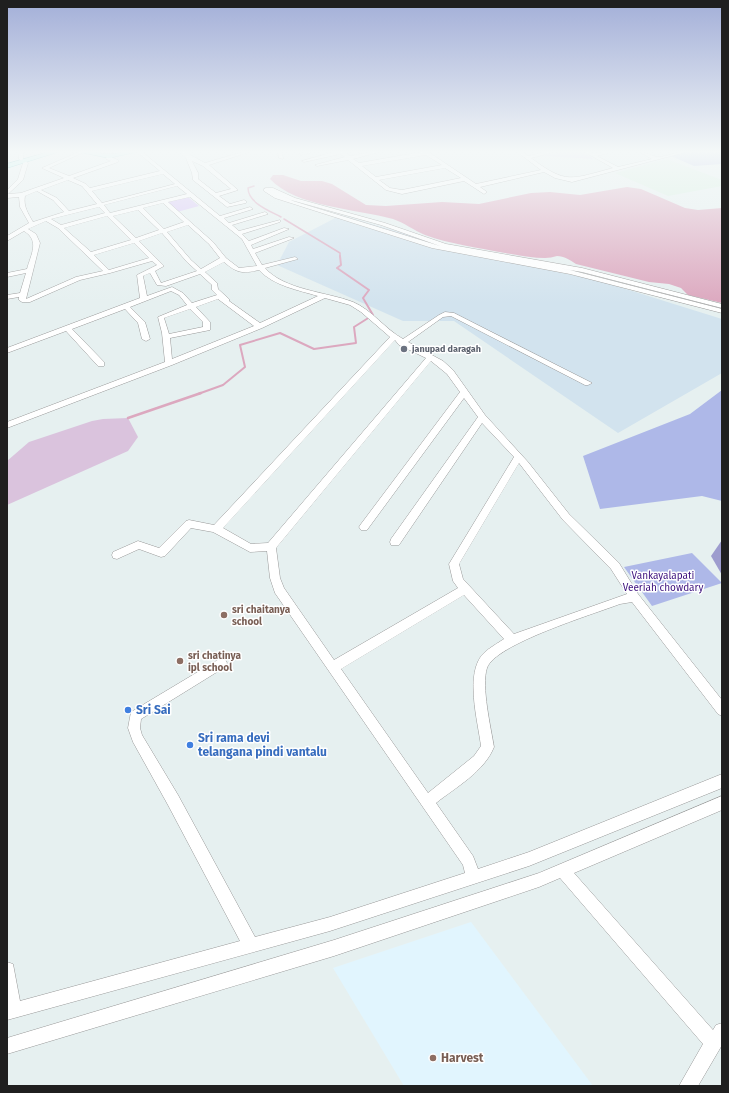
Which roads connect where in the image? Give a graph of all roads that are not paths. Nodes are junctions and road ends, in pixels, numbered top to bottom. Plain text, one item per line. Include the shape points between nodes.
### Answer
1 (20, 202) edge
2 (57, 202) edge
3 (103, 202) edge
4 (161, 202) edge
5 (165, 202) edge
6 (199, 202) edge
7 (224, 202) edge
8 (244, 202) dead end
9 (292, 202) edge
10 (304, 202) edge
11 (99, 204) junction
12 (140, 209) junction
13 (250, 209) dead end
14 (67, 212) junction
15 (265, 214) dead end
16 (109, 215) junction
17 (46, 218) junction
18 (219, 218) junction
19 (278, 221) dead end
20 (188, 223) junction
21 (32, 224) junction
22 (227, 225) junction
23 (60, 227) junction
24 (24, 229) junction
25 (286, 229) dead end
26 (162, 230) junction
27 (7, 231) edge
28 (238, 233) junction
29 (16, 234) junction
30 (291, 238) dead end
31 (7, 239) edge
32 (135, 239) junction
33 (247, 244) junction
34 (251, 252) junction
35 (89, 255) junction
36 (154, 258) junction
37 (224, 259) junction
38 (295, 260) dead end
39 (261, 268) junction
40 (152, 270) junction
41 (29, 271) junction
42 (108, 272) junction
43 (200, 272) junction
44 (7, 275) edge
45 (24, 295) junction
46 (322, 296) junction
47 (7, 297) edge
48 (144, 299) junction
49 (126, 306) junction
50 (191, 306) junction
51 (722, 306) edge
52 (237, 309) dead end
53 (722, 311) edge
54 (259, 326) junction
55 (68, 328) junction
56 (165, 337) junction
57 (146, 339) dead end
58 (398, 340) junction
59 (7, 351) edge
60 (430, 358) junction
61 (169, 363) junction
62 (101, 364) dead end
63 (588, 382) dead end
64 (464, 392) junction
65 (482, 417) junction
66 (7, 425) edge
67 (518, 458) junction
68 (364, 527) dead end
69 (216, 529) junction
70 (395, 542) dead end
71 (271, 547) junction
72 (117, 555) dead end
73 (466, 589) junction
74 (634, 597) junction
75 (512, 640) junction
76 (221, 662) dead end
77 (333, 668) junction
78 (722, 710) edge
79 (722, 781) edge
80 (427, 802) junction
81 (722, 802) edge
82 (562, 870) junction
83 (474, 877) junction
84 (251, 945) junction
85 (7, 970) edge
86 (10, 1011) edge
87 (718, 1037) edge
88 (7, 1046) edge
89 (688, 1086) edge

1 - 21 street
2 - 14 street
3 - 11 street
4 - 12 street
5 - 20 street
6 - 18 street
7 - 8 street via 229,206
9 - 53 street via 434,246 570,272
10 - 51 street via 383,224 445,246 582,270
11 - 14 street
11 - 16 street
12 - 16 street
12 - 26 street
13 - 18 street
14 - 17 street
15 - 22 street
16 - 23 street
16 - 32 street
17 - 21 street
17 - 23 street
18 - 22 street
19 - 28 street
20 - 26 street
20 - 37 street via 218,250
21 - 24 street
22 - 28 street
23 - 35 street
24 - 29 street
24 - 41 street via 34,235 37,243
25 - 33 street
26 - 32 street
26 - 43 street
27 - 29 street
28 - 33 street
29 - 31 street
30 - 34 street
32 - 35 street
32 - 36 street
33 - 34 street
34 - 39 street
35 - 42 street
36 - 40 street via 161,266
36 - 42 street
37 - 39 street via 240,271
37 - 43 street
38 - 39 street
39 - 46 street via 269,277 279,282
40 - 43 street via 159,284 164,285
40 - 48 street via 140,275
41 - 44 street
41 - 45 street
42 - 45 street via 78,278 28,301 23,301
43 - 52 street via 215,284 215,290
45 - 47 street
46 - 54 street
46 - 58 street via 352,304
48 - 49 street
48 - 50 street via 175,290
49 - 55 street
49 - 57 street via 142,322
50 - 54 street via 219,297
50 - 56 street via 161,317
50 - 56 street via 206,322 207,328
54 - 61 street
55 - 59 street
55 - 62 street
56 - 61 street
58 - 60 street
58 - 63 street via 445,314 452,314
58 - 69 street
60 - 64 street via 450,372
60 - 71 street
61 - 66 street
64 - 65 street
64 - 68 street
65 - 67 street
65 - 70 street
67 - 73 street via 454,564 458,581
67 - 74 street via 566,517 615,566
69 - 71 street via 250,548
69 - 72 street via 189,524 161,554 138,545
71 - 77 street via 279,590
73 - 75 street
73 - 77 street
74 - 75 street via 619,600
74 - 78 street
75 - 80 street via 487,657 481,668 479,684 488,747 479,760
76 - 84 street via 135,716 134,728
77 - 80 street
79 - 83 street via 529,859
80 - 83 street via 468,861
81 - 82 street
82 - 87 street
82 - 88 street via 539,880 334,948
83 - 84 street via 330,924
84 - 86 street
85 - 86 street
87 - 89 street

